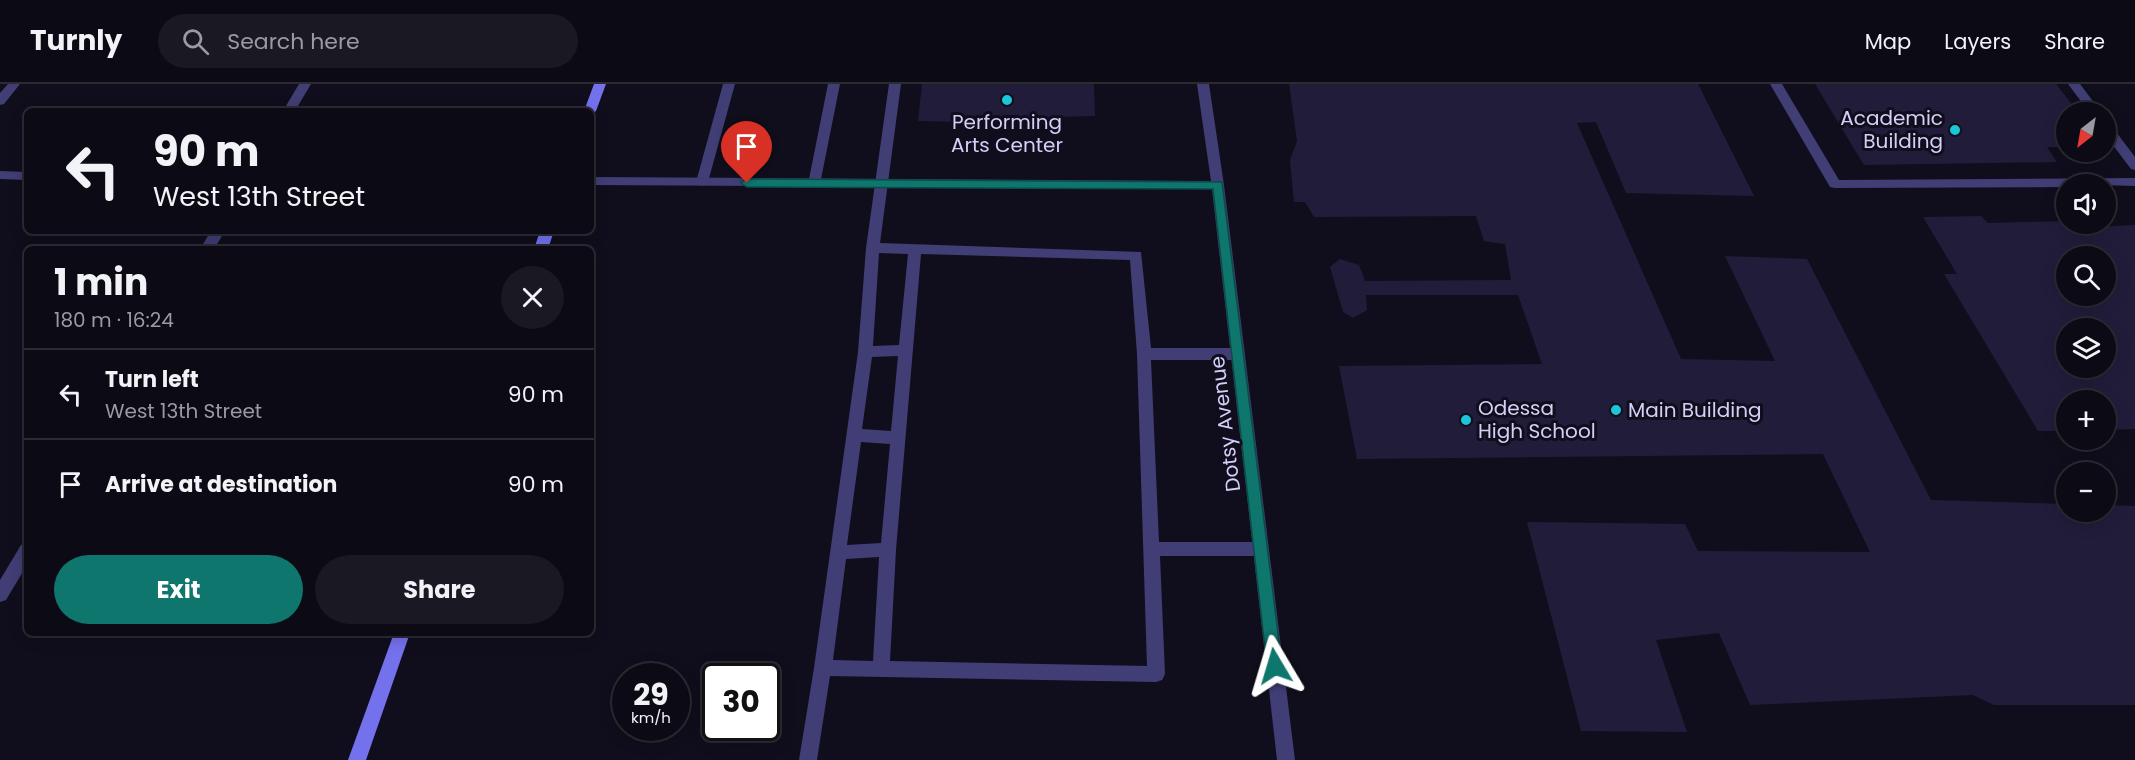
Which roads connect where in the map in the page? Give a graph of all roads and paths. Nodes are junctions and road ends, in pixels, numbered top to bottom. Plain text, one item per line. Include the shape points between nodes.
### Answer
1 (14, 84) edge
2 (304, 84) edge
3 (600, 84) edge
4 (729, 84) edge
5 (834, 84) edge
6 (895, 84) edge
7 (1203, 84) edge
8 (1776, 84) edge
9 (2074, 84) edge
10 (0, 101) edge
11 (2088, 102) edge
12 (291, 108) edge
13 (591, 108) edge
14 (2116, 140) edge
15 (2135, 166) edge
16 (0, 176) edge
17 (24, 176) edge
18 (594, 181) edge
19 (702, 182) junction
20 (2135, 182) edge
21 (814, 184) junction
22 (882, 184) junction
23 (1218, 185) junction
24 (873, 248) junction
25 (915, 250) junction
26 (906, 350) junction
27 (864, 352) junction
28 (1144, 354) junction
29 (1238, 354) junction
30 (854, 435) junction
31 (898, 438) junction
32 (1150, 549) junction
33 (1261, 549) junction
34 (888, 550) junction
35 (838, 552) junction
36 (24, 555) edge
37 (0, 595) edge
38 (401, 636) edge
39 (823, 668) junction
40 (881, 670) junction
41 (357, 760) edge
42 (808, 760) edge
43 (1286, 760) edge

1 - 10 street
2 - 12 street
3 - 13 main road
4 - 19 street
5 - 21 street
6 - 22 street
7 - 23 street, Dotsy Avenue
8 - 20 street via 1835,184
9 - 11 street
14 - 15 street
16 - 17 street
18 - 19 street
19 - 21 street
21 - 22 street
22 - 23 street
22 - 24 street
23 - 29 street, Dotsy Avenue
24 - 25 street
24 - 27 street
25 - 26 street
25 - 28 street via 1136,255
26 - 27 street
26 - 31 street
27 - 30 street
28 - 29 street
28 - 32 street
29 - 33 street, Dotsy Avenue
30 - 31 street
30 - 35 street
31 - 34 street
32 - 33 street
32 - 40 street via 1156,674
33 - 43 street, Dotsy Avenue
34 - 35 street
34 - 40 street
35 - 39 street
36 - 37 street
38 - 41 main road
39 - 40 street
39 - 42 street

